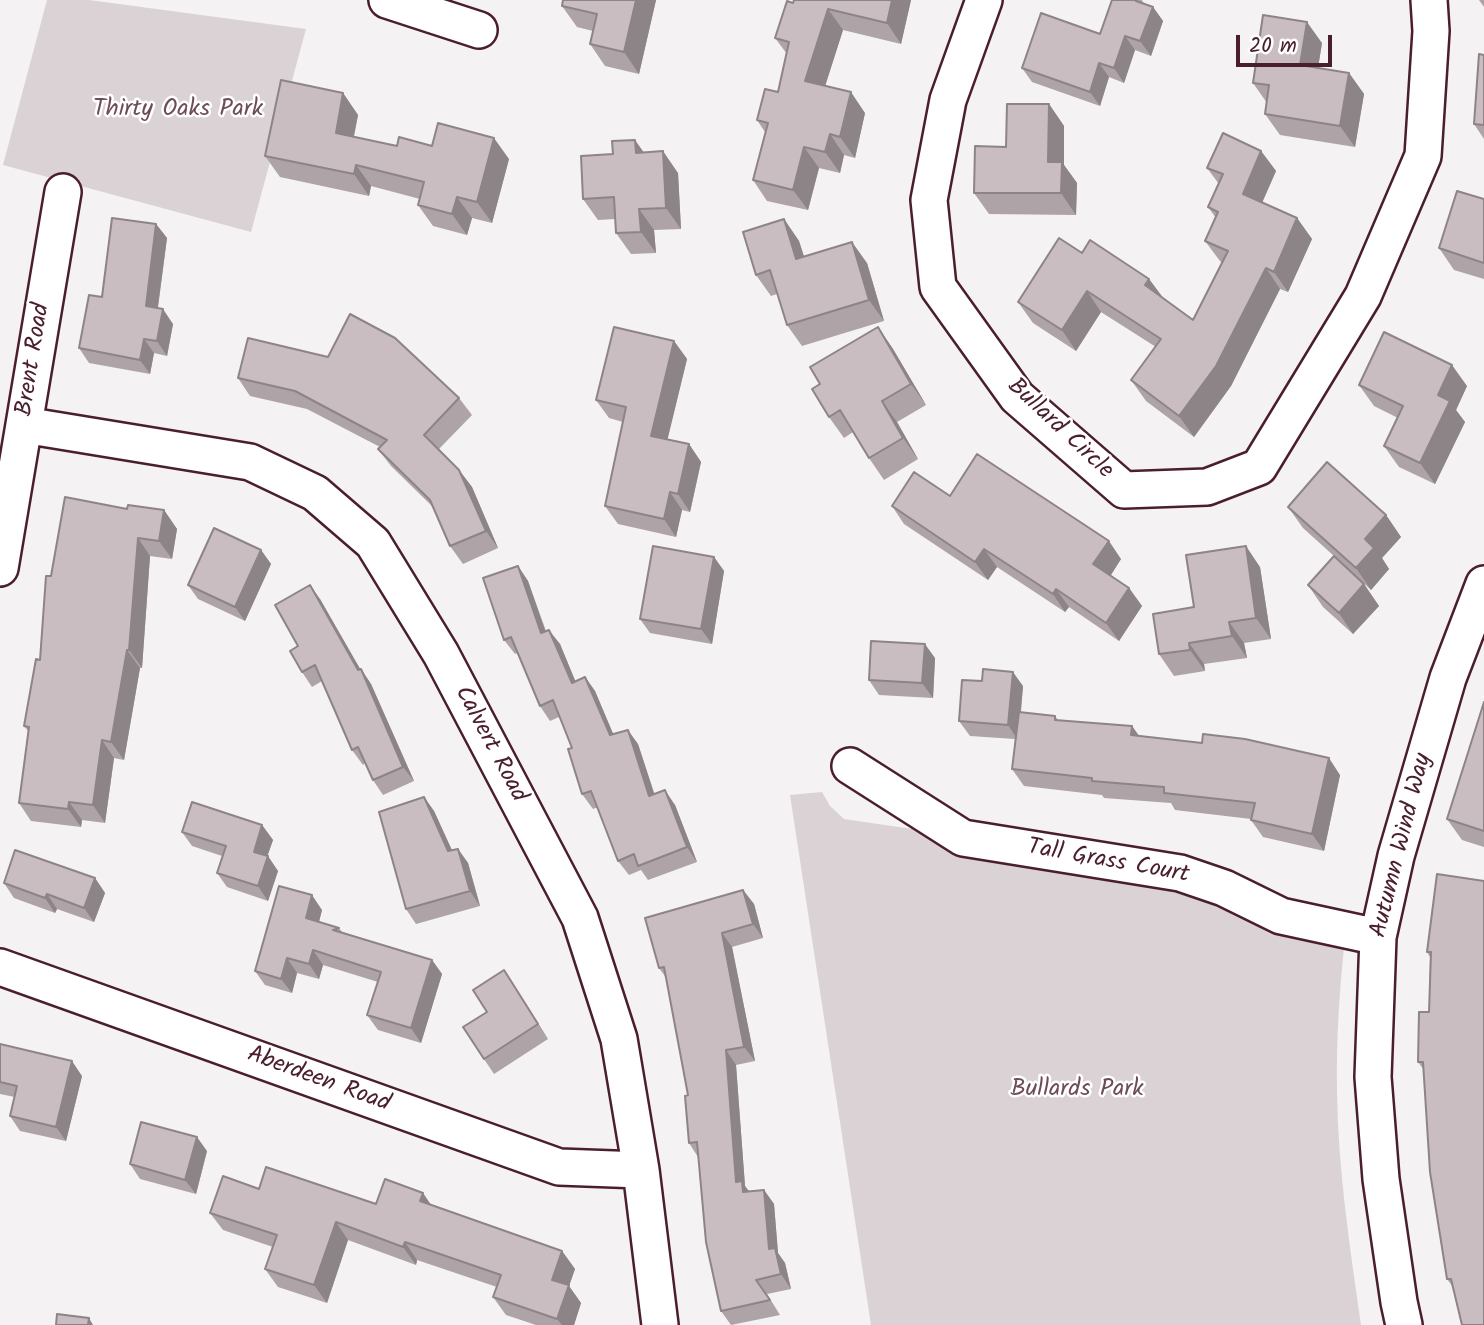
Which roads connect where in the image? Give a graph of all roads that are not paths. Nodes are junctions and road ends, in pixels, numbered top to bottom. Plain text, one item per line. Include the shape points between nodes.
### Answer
1 (387, 0) edge
2 (984, 0) edge
3 (1429, 0) edge
4 (479, 30) dead end
5 (63, 192) dead end
6 (24, 425) junction
7 (0, 568) edge
8 (1484, 584) edge
9 (850, 766) dead end
10 (1378, 937) junction
11 (0, 967) edge
12 (641, 1170) junction
13 (660, 1325) edge
14 (1404, 1325) edge

1 - 4 street
2 - 3 street, Bullard Circle via 948,100 929,200 938,287 1017,397 1124,490 1207,487 1259,467 1363,296 1423,156
5 - 6 street, Brent Road
6 - 7 street, Brent Road
6 - 12 street, Calvert Road via 250,462 315,493 373,543 441,654 580,918 619,1038
8 - 10 street, Autumn Wind Way via 1448,678 1396,856
9 - 10 street, Tall Grass Court via 963,838 1180,873 1281,916
10 - 14 street, Autumn Wind Way via 1373,1077 1381,1179
11 - 12 street, Aberdeen Road via 559,1167
12 - 13 street, Calvert Road

